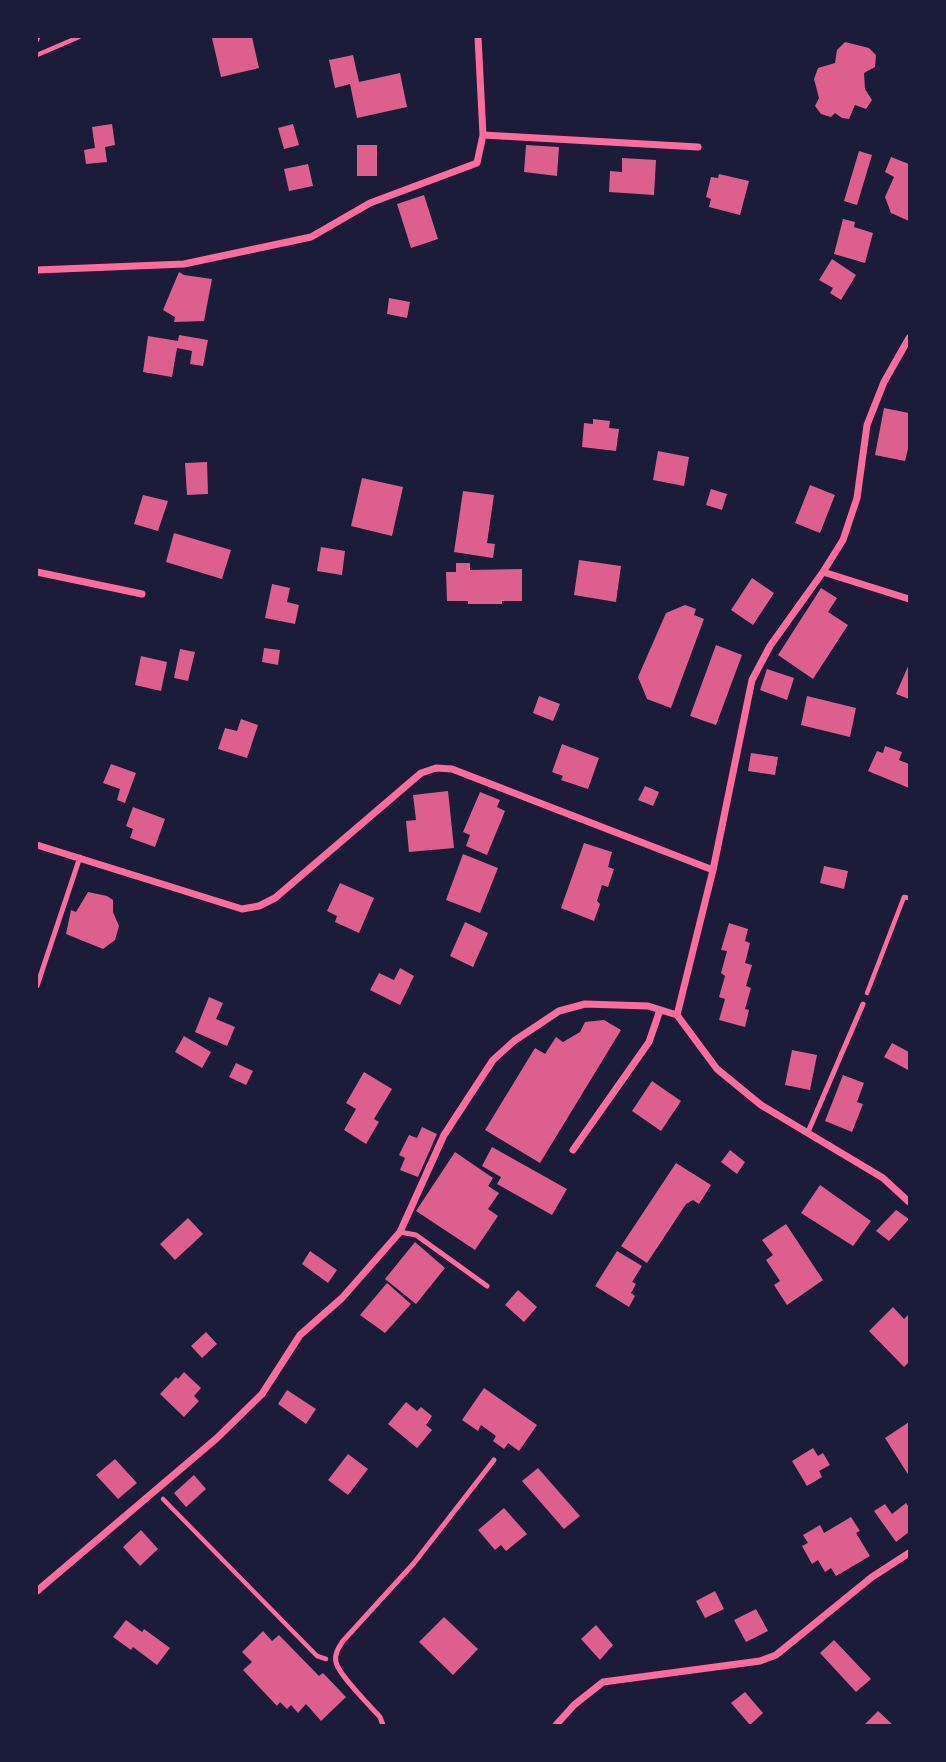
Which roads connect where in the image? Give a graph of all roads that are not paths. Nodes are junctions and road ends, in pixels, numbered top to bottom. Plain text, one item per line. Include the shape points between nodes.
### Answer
1 (478, 37) edge
2 (482, 135) junction
3 (698, 147) dead end
4 (37, 270) edge
5 (909, 338) edge
6 (37, 572) edge
7 (823, 572) junction
8 (142, 594) dead end
9 (909, 599) edge
10 (37, 845) edge
11 (80, 857) junction
12 (713, 870) junction
13 (37, 986) edge
14 (863, 1004) road end
15 (660, 1010) junction
16 (677, 1015) junction
17 (808, 1132) junction
18 (573, 1150) dead end
19 (909, 1202) edge
20 (400, 1232) junction
21 (487, 1286) dead end
22 (494, 1460) dead end
23 (909, 1553) edge
24 (37, 1591) edge
25 (383, 1725) edge
26 (556, 1725) edge

1 - 2 street
2 - 3 street
2 - 4 street via 477,163 370,203 311,237 184,264
5 - 7 street via 867,425 858,498 843,540
6 - 8 street
7 - 9 street
7 - 12 street via 770,646 752,680
10 - 11 street
11 - 12 street via 242,909 258,906 275,898 421,773 436,768 452,769
11 - 13 lane
12 - 16 street
14 - 17 lane
15 - 16 street
15 - 18 street via 649,1042
15 - 20 street via 585,1003 559,1010 514,1041 493,1060 444,1135
16 - 17 street via 717,1069 761,1105
17 - 19 street via 883,1178
20 - 21 lane via 416,1235
20 - 24 street via 342,1297 299,1335 262,1394
22 - 25 lane via 414,1563 337,1650 336,1662 342,1673
23 - 26 street via 776,1655 603,1682

